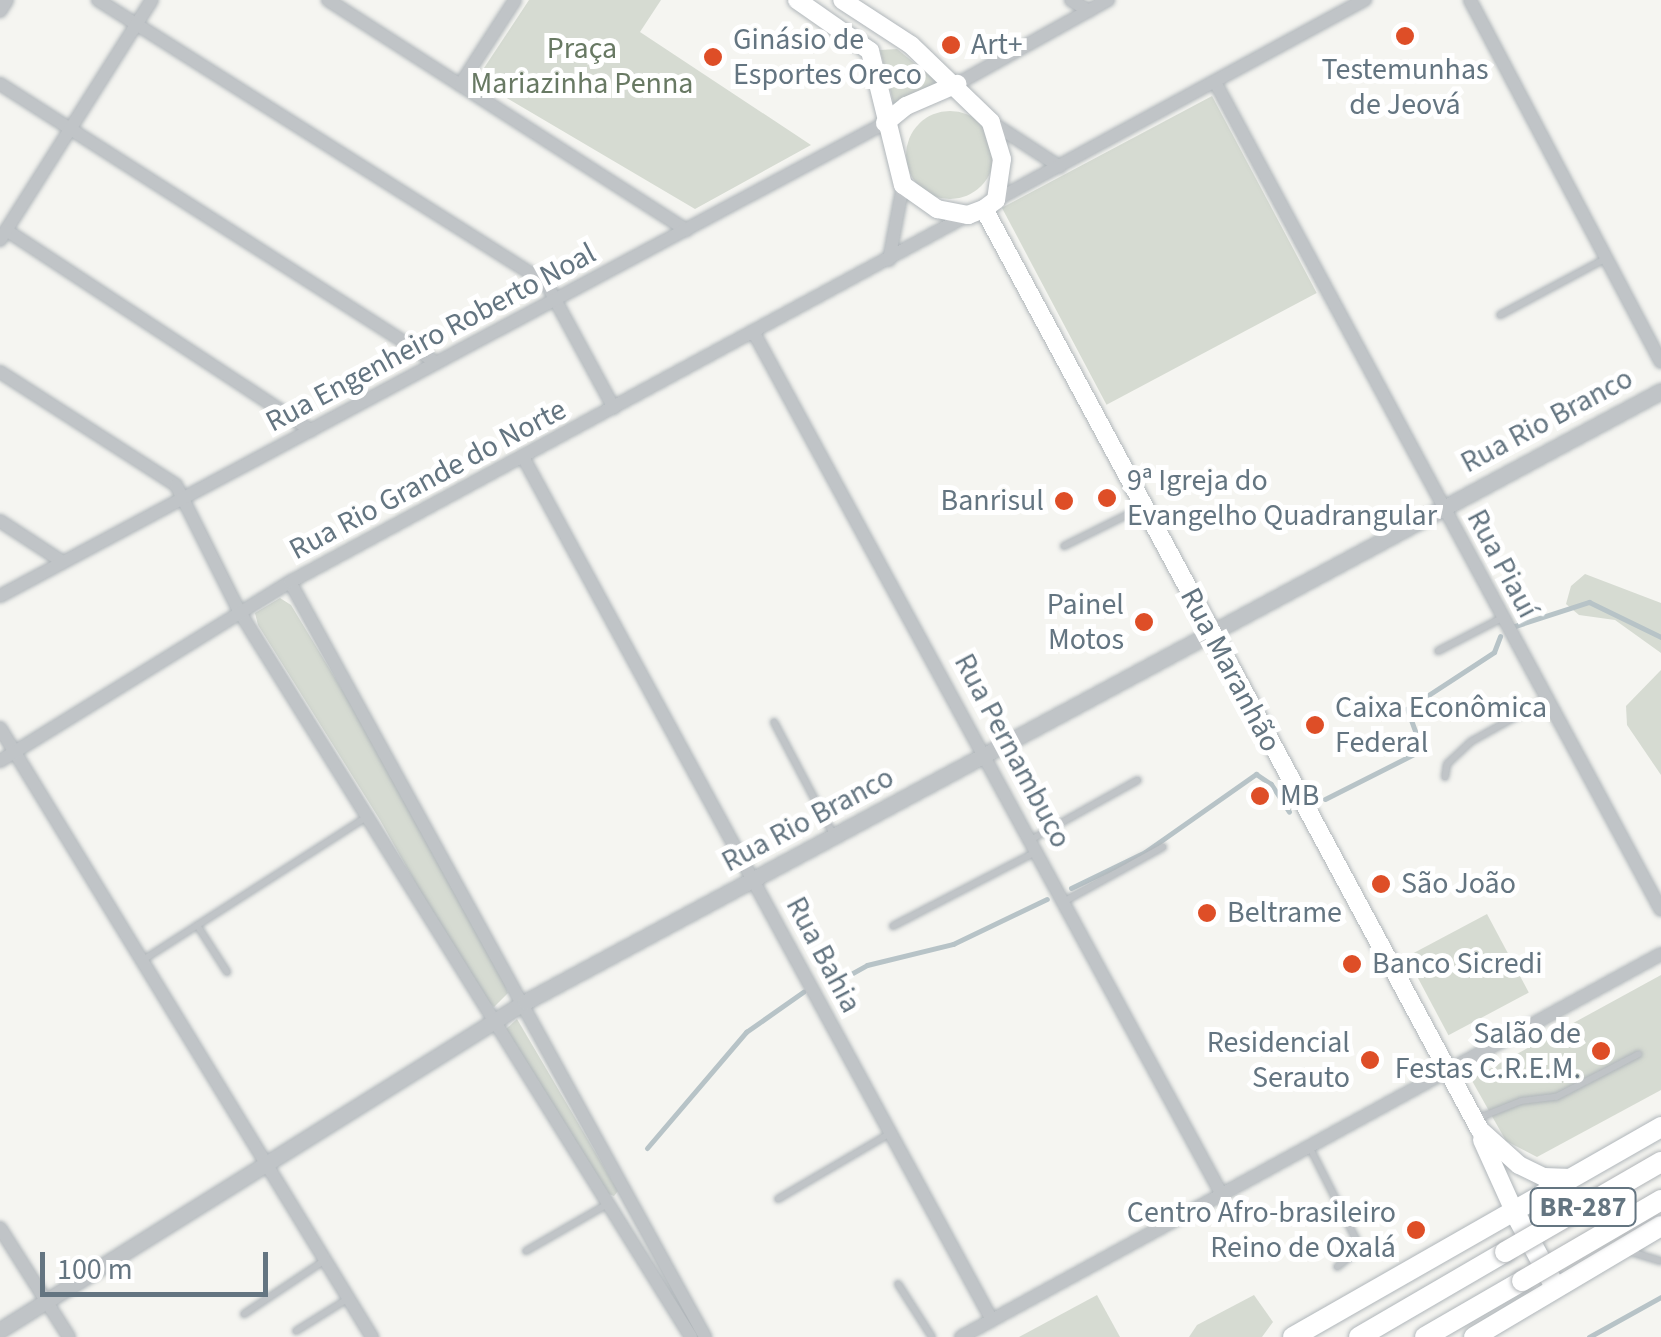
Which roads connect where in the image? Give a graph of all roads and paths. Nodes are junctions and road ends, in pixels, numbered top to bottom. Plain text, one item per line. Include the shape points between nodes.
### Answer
1 (7, 0) edge
2 (98, 0) edge
3 (152, 0) edge
4 (328, 0) edge
5 (515, 0) edge
6 (798, 0) edge
7 (842, 0) edge
8 (1071, 0) edge
9 (1108, 0) edge
10 (1365, 0) edge
11 (1470, 0) edge
12 (0, 11) edge
13 (1089, 11) junction
14 (137, 25) junction
15 (1215, 82) junction
16 (0, 84) edge
17 (957, 84) junction
18 (460, 85) junction
19 (991, 122) junction
20 (885, 123) junction
21 (70, 129) junction
22 (1060, 167) junction
23 (903, 185) junction
24 (982, 208) junction
25 (686, 230) junction
26 (3, 235) edge
27 (1606, 258) junction
28 (890, 260) junction
29 (555, 299) junction
30 (1500, 315) dead end
31 (754, 333) junction
32 (437, 362) junction
33 (1661, 362) edge
34 (0, 372) edge
35 (1661, 391) edge
36 (614, 408) junction
37 (312, 430) junction
38 (523, 457) junction
39 (183, 498) junction
40 (1143, 507) junction
41 (1444, 508) junction
42 (0, 521) edge
43 (1064, 546) dead end
44 (63, 562) junction
45 (290, 582) junction
46 (0, 596) edge
47 (239, 611) junction
48 (1503, 617) junction
49 (1209, 632) junction
50 (1438, 650) dead end
51 (1547, 699) junction
52 (774, 722) dead end
53 (0, 728) edge
54 (14, 752) junction
55 (987, 755) junction
56 (0, 761) edge
57 (1445, 776) dead end
58 (1138, 780) dead end
59 (365, 818) junction
60 (834, 837) junction
61 (1035, 845) junction
62 (1163, 848) dead end
63 (754, 880) junction
64 (1065, 901) junction
65 (1661, 910) edge
66 (197, 925) junction
67 (894, 926) dead end
68 (1661, 954) edge
69 (142, 960) junction
70 (228, 972) dead end
71 (525, 1002) junction
72 (490, 1022) junction
73 (1638, 1054) dead end
74 (1448, 1071) junction
75 (1478, 1125) junction
76 (1661, 1127) edge
77 (891, 1133) junction
78 (1310, 1147) junction
79 (1661, 1162) edge
80 (266, 1163) junction
81 (1571, 1178) junction
82 (1222, 1195) junction
83 (778, 1198) dead end
84 (1661, 1200) edge
85 (606, 1205) junction
86 (1514, 1210) junction
87 (1661, 1226) edge
88 (1, 1231) edge
89 (1622, 1249) junction
90 (526, 1252) dead end
91 (325, 1260) junction
92 (1661, 1261) edge
93 (1337, 1267) dead end
94 (898, 1284) dead end
95 (1556, 1289) junction
96 (348, 1298) junction
97 (46, 1301) junction
98 (244, 1314) dead end
99 (992, 1320) junction
100 (0, 1330) edge
101 (296, 1331) dead end
102 (69, 1337) edge
103 (372, 1337) edge
104 (691, 1337) edge
105 (704, 1337) edge
106 (932, 1337) edge
107 (961, 1337) edge
108 (1293, 1337) edge
109 (1359, 1337) edge
110 (1425, 1337) edge
111 (1474, 1337) edge

1 - 12 street
2 - 14 street
3 - 14 street
4 - 18 street
5 - 18 street
6 - 20 main road via 870,52
7 - 17 main road
8 - 13 street
9 - 13 street
10 - 15 street, Rua Rio Grande do Norte
11 - 27 street
13 - 17 street
14 - 21 street
14 - 29 street via 546,282
15 - 22 street, Rua Rio Grande do Norte
15 - 41 street, Rua Piauí
16 - 21 street
17 - 19 main road
17 - 20 main road
18 - 25 street
19 - 22 street
19 - 24 main road via 1002,160
20 - 23 main road
20 - 25 street, Rua Engenheiro Roberto Noal
21 - 26 street
21 - 32 street
22 - 24 street, Rua Rio Grande do Norte
23 - 24 main road via 918,200
23 - 28 street
24 - 28 street, Rua Rio Grande do Norte
24 - 40 main road, Rua Maranhão
25 - 29 street, Rua Engenheiro Roberto Noal
26 - 37 street
27 - 30 lane
27 - 33 street
28 - 31 street, Rua Rio Grande do Norte
29 - 32 street, Rua Engenheiro Roberto Noal
29 - 36 street
31 - 36 street, Rua Rio Grande do Norte
31 - 55 street, Rua Pernambuco
32 - 37 street, Rua Engenheiro Roberto Noal
34 - 39 street via 176,485
35 - 41 street, Rua Rio Branco
36 - 38 street, Rua Rio Grande do Norte
37 - 39 street, Rua Engenheiro Roberto Noal
38 - 45 street, Rua Rio Grande do Norte
38 - 63 street, Rua Bahia
39 - 44 street, Rua Engenheiro Roberto Noal
39 - 47 street
40 - 43 lane
40 - 49 main road, Rua Maranhão
41 - 48 street, Rua Piauí
41 - 49 street, Rua Rio Branco
42 - 44 street
44 - 46 street, Rua Engenheiro Roberto Noal
45 - 47 street, Rua Rio Grande do Norte
45 - 71 street
47 - 54 street, Rua Rio Grande do Norte
47 - 59 street
48 - 50 lane
48 - 51 street, Rua Piauí
49 - 55 street, Rua Rio Branco
49 - 74 main road, Rua Maranhão
51 - 57 lane via 1472,740 1447,764
51 - 65 street, Rua Piauí
52 - 60 lane
53 - 54 street
54 - 56 street, Rua Rio Grande do Norte
54 - 69 street
55 - 60 street, Rua Rio Branco
55 - 61 street, Rua Pernambuco
58 - 61 lane
59 - 66 lane
59 - 72 street
60 - 63 street, Rua Rio Branco
61 - 64 street, Rua Pernambuco
61 - 67 lane
62 - 64 lane
63 - 71 street, Rua Rio Branco
63 - 77 street, Rua Bahia
64 - 82 street, Rua Pernambuco
66 - 69 lane
66 - 70 lane
68 - 74 street
69 - 80 street
71 - 72 street, Rua Rio Branco
71 - 105 street
72 - 80 street, Rua Rio Branco
72 - 85 street
73 - 75 lane via 1556,1097 1521,1102
74 - 75 main road, Rua Maranhão
74 - 78 street
75 - 81 main road, Rua Maranhão via 1519,1165 1544,1177
75 - 86 main road, Rua Maranhão
76 - 81 highway, BR-287
77 - 83 lane
77 - 99 street, Rua Bahia
78 - 82 street
78 - 93 lane via 1356,1239 1356,1252
79 - 109 highway, BR-287, bridge
80 - 91 street
80 - 97 street, Rua Rio Branco
81 - 86 highway, BR-287
82 - 99 street
84 - 110 highway, BR-287, bridge
85 - 90 lane
85 - 104 street
86 - 95 highway
86 - 108 highway, BR-287
87 - 89 highway, BR-287
88 - 97 street
89 - 92 lane
89 - 95 highway, BR-287
91 - 96 street
91 - 98 lane
94 - 106 lane
95 - 111 highway, BR-287
96 - 101 lane
96 - 103 street
97 - 100 street, Rua Rio Branco
97 - 102 street
99 - 107 street

